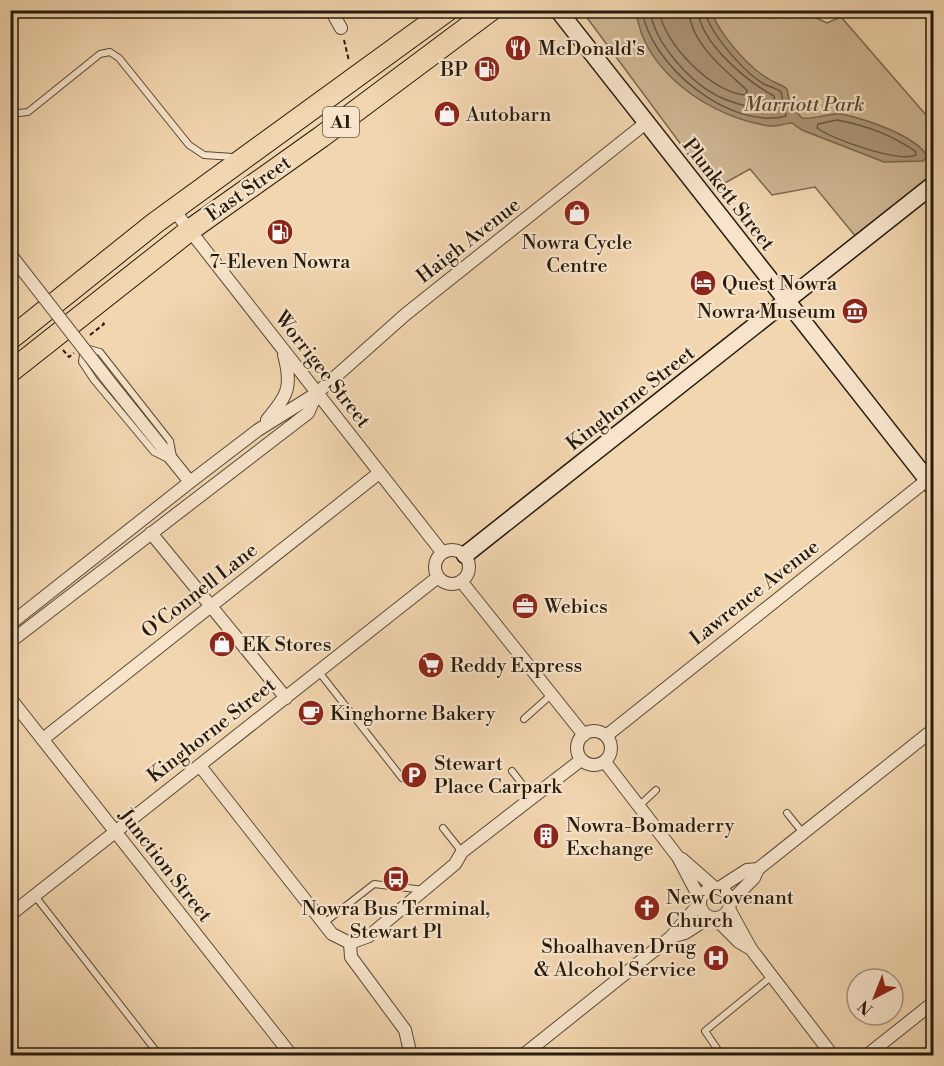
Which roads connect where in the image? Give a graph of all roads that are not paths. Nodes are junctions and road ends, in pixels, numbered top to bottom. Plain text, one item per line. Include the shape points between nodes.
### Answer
1 (331, 10) edge
2 (448, 10) edge
3 (491, 10) edge
4 (558, 10) edge
5 (341, 28) road end
6 (10, 114) edge
7 (647, 122) junction
8 (246, 157) junction
9 (933, 184) edge
10 (173, 210) junction
11 (190, 230) junction
12 (10, 254) edge
13 (786, 302) junction
14 (10, 339) edge
15 (283, 350) junction
16 (10, 372) edge
17 (317, 393) junction
18 (258, 430) junction
19 (174, 462) junction
20 (230, 473) junction
21 (379, 473) junction
22 (190, 482) junction
23 (930, 484) edge
24 (174, 515) junction
25 (152, 533) junction
26 (442, 552) junction
27 (465, 555) junction
28 (438, 577) junction
29 (461, 581) junction
30 (211, 605) junction
31 (10, 624) edge
32 (10, 642) edge
33 (319, 672) junction
34 (552, 694) junction
35 (10, 698) edge
36 (286, 698) junction
37 (524, 719) dead end
38 (933, 729) edge
39 (584, 735) junction
40 (606, 736) junction
41 (43, 739) junction
42 (581, 760) junction
43 (605, 762) junction
44 (200, 766) junction
45 (512, 771) dead end
46 (402, 778) dead end
47 (656, 790) dead end
48 (533, 798) junction
49 (638, 806) junction
50 (787, 813) dead end
51 (443, 828) dead end
52 (116, 832) junction
53 (803, 833) junction
54 (462, 852) junction
55 (678, 857) junction
56 (758, 869) junction
57 (717, 888) junction
58 (424, 890) junction
59 (35, 896) junction
60 (700, 901) junction
61 (730, 905) junction
62 (10, 915) edge
63 (712, 918) junction
64 (324, 923) junction
65 (671, 937) junction
66 (350, 943) junction
67 (751, 949) junction
68 (772, 976) junction
69 (933, 1002) edge
70 (159, 1055) edge
71 (292, 1056) edge
72 (411, 1056) edge
73 (522, 1056) edge
74 (722, 1056) edge
75 (833, 1056) edge
76 (866, 1056) edge

1 - 5 street
2 - 8 highway, East Street / A1
3 - 11 highway, East Street / A1
4 - 7 street, Plunkett Street
6 - 8 lane via 27,112 100,54 110,52 189,145 213,157
7 - 13 street, Plunkett Street
7 - 17 street, Haigh Avenue via 406,314
8 - 10 highway, East Street / A1
9 - 13 street, Kinghorne Street
10 - 11 street, Worrigee Street
10 - 14 highway, East Street / A1
11 - 15 street, Worrigee Street
11 - 16 highway, East Street / A1
12 - 19 street, bridge
13 - 23 street, Plunkett Street
13 - 27 street, Kinghorne Street
15 - 17 street, Worrigee Street
15 - 18 street via 289,372 287,392
17 - 18 street
17 - 20 street via 308,413
17 - 21 street, Worrigee Street
18 - 22 street
19 - 19 lane via 154,452 94,380 82,362 86,351 97,350 112,366 170,441
19 - 22 street
20 - 22 street
20 - 24 street
21 - 26 street, Worrigee Street
21 - 30 street, O'Connell Lane
22 - 24 street
22 - 31 street
23 - 40 street, Lawrence Avenue
24 - 25 street
25 - 30 street
25 - 32 street
26 - 27 street via 451,549
26 - 28 street via 435,564
27 - 29 street via 469,569
28 - 29 street via 446,583
28 - 33 street, Kinghorne Street
29 - 34 street
30 - 36 street
30 - 41 street, O'Connell Lane
33 - 36 street, Kinghorne Street
33 - 46 lane
34 - 37 lane
34 - 39 street
35 - 41 street, Junction Street
36 - 44 street, Kinghorne Street
38 - 53 street
39 - 40 street via 597,731
39 - 42 street via 577,747
40 - 43 street via 611,746
41 - 52 street, Junction Street
42 - 43 street via 590,765
42 - 48 street
43 - 49 street
44 - 52 street, Kinghorne Street
44 - 64 street
45 - 48 lane
47 - 49 lane
48 - 54 street
49 - 55 street
50 - 53 lane
51 - 54 lane
52 - 59 street, Kinghorne Street
52 - 71 street, Junction Street
53 - 56 street
54 - 58 street via 455,864
55 - 57 street
55 - 60 street
56 - 57 street via 747,870
56 - 61 street
57 - 60 street via 706,891
57 - 61 street via 726,894
58 - 64 lane via 374,884
58 - 66 street via 369,936
59 - 62 street, Kinghorne Street
59 - 70 lane
60 - 63 street via 702,910
60 - 65 street
61 - 63 street via 722,917
61 - 67 street
63 - 65 street
63 - 67 street
64 - 66 street via 336,937
65 - 73 street
66 - 72 street via 351,957 405,1030
67 - 68 street
68 - 74 lane via 705,1031
68 - 75 street
69 - 76 street

